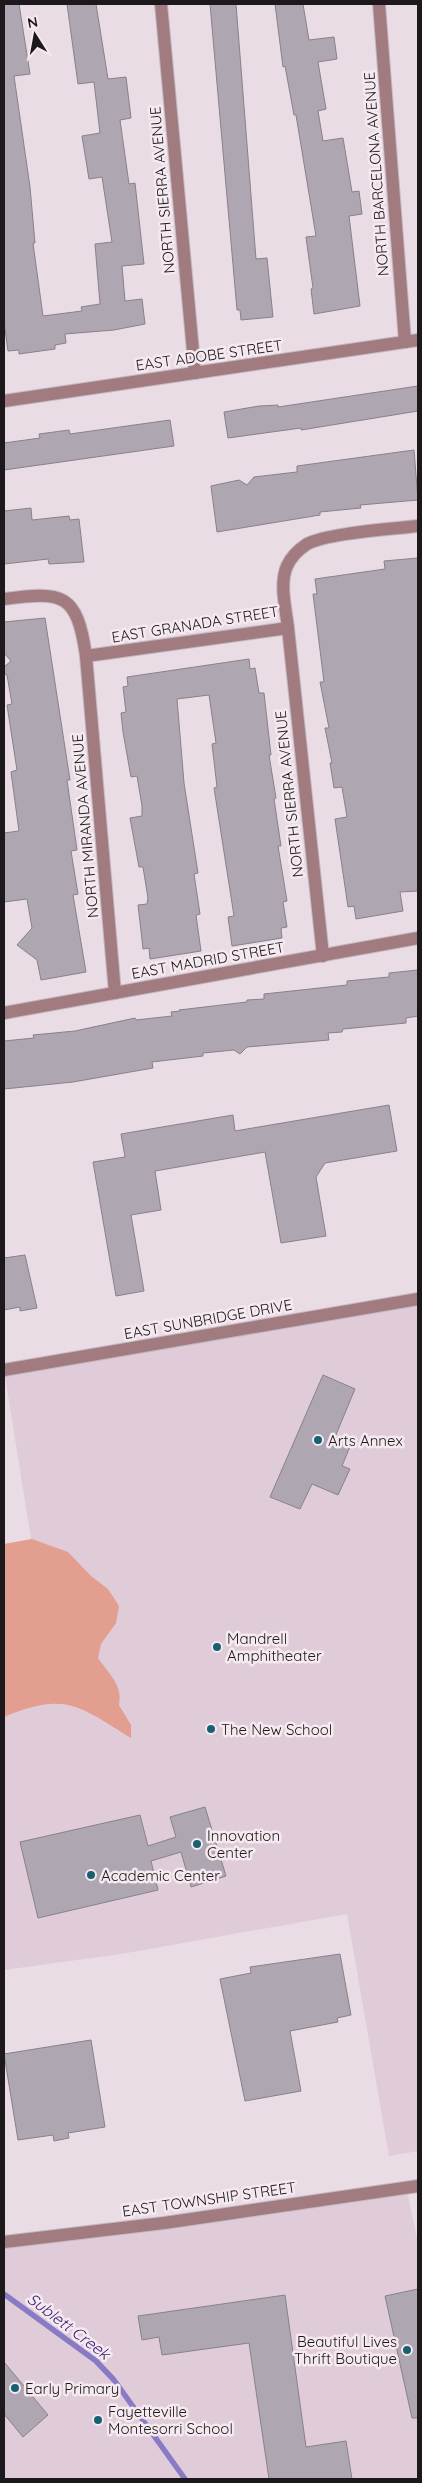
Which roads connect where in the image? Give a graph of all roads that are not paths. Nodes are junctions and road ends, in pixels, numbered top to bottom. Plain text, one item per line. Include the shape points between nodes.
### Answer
1 (161, 4) edge
2 (379, 4) edge
3 (418, 340) edge
4 (405, 342) junction
5 (195, 373) junction
6 (4, 401) edge
7 (418, 526) edge
8 (4, 599) edge
9 (288, 628) junction
10 (86, 656) junction
11 (418, 938) edge
12 (323, 956) junction
13 (115, 993) junction
14 (4, 1013) edge
15 (418, 1300) edge
16 (4, 1370) edge
17 (418, 2186) edge
18 (4, 2242) edge

1 - 5 street, NORTH SIERRA AVENUE
2 - 4 street, NORTH BARCELONA AVENUE
3 - 4 street, EAST ADOBE STREET
4 - 5 street, EAST ADOBE STREET
5 - 6 street, EAST ADOBE STREET
7 - 9 street, EAST GRANADA STREET via 324,539 294,554 286,568 283,587
8 - 10 street via 41,594 56,597 68,605 78,618
9 - 10 street, EAST GRANADA STREET
9 - 12 street, NORTH SIERRA AVENUE
10 - 13 street, NORTH MIRANDA AVENUE
11 - 12 street, EAST MADRID STREET
12 - 13 street, EAST MADRID STREET
13 - 14 street, EAST MADRID STREET
15 - 16 street, EAST SUNBRIDGE DRIVE
17 - 18 street, EAST TOWNSHIP STREET via 164,2223

